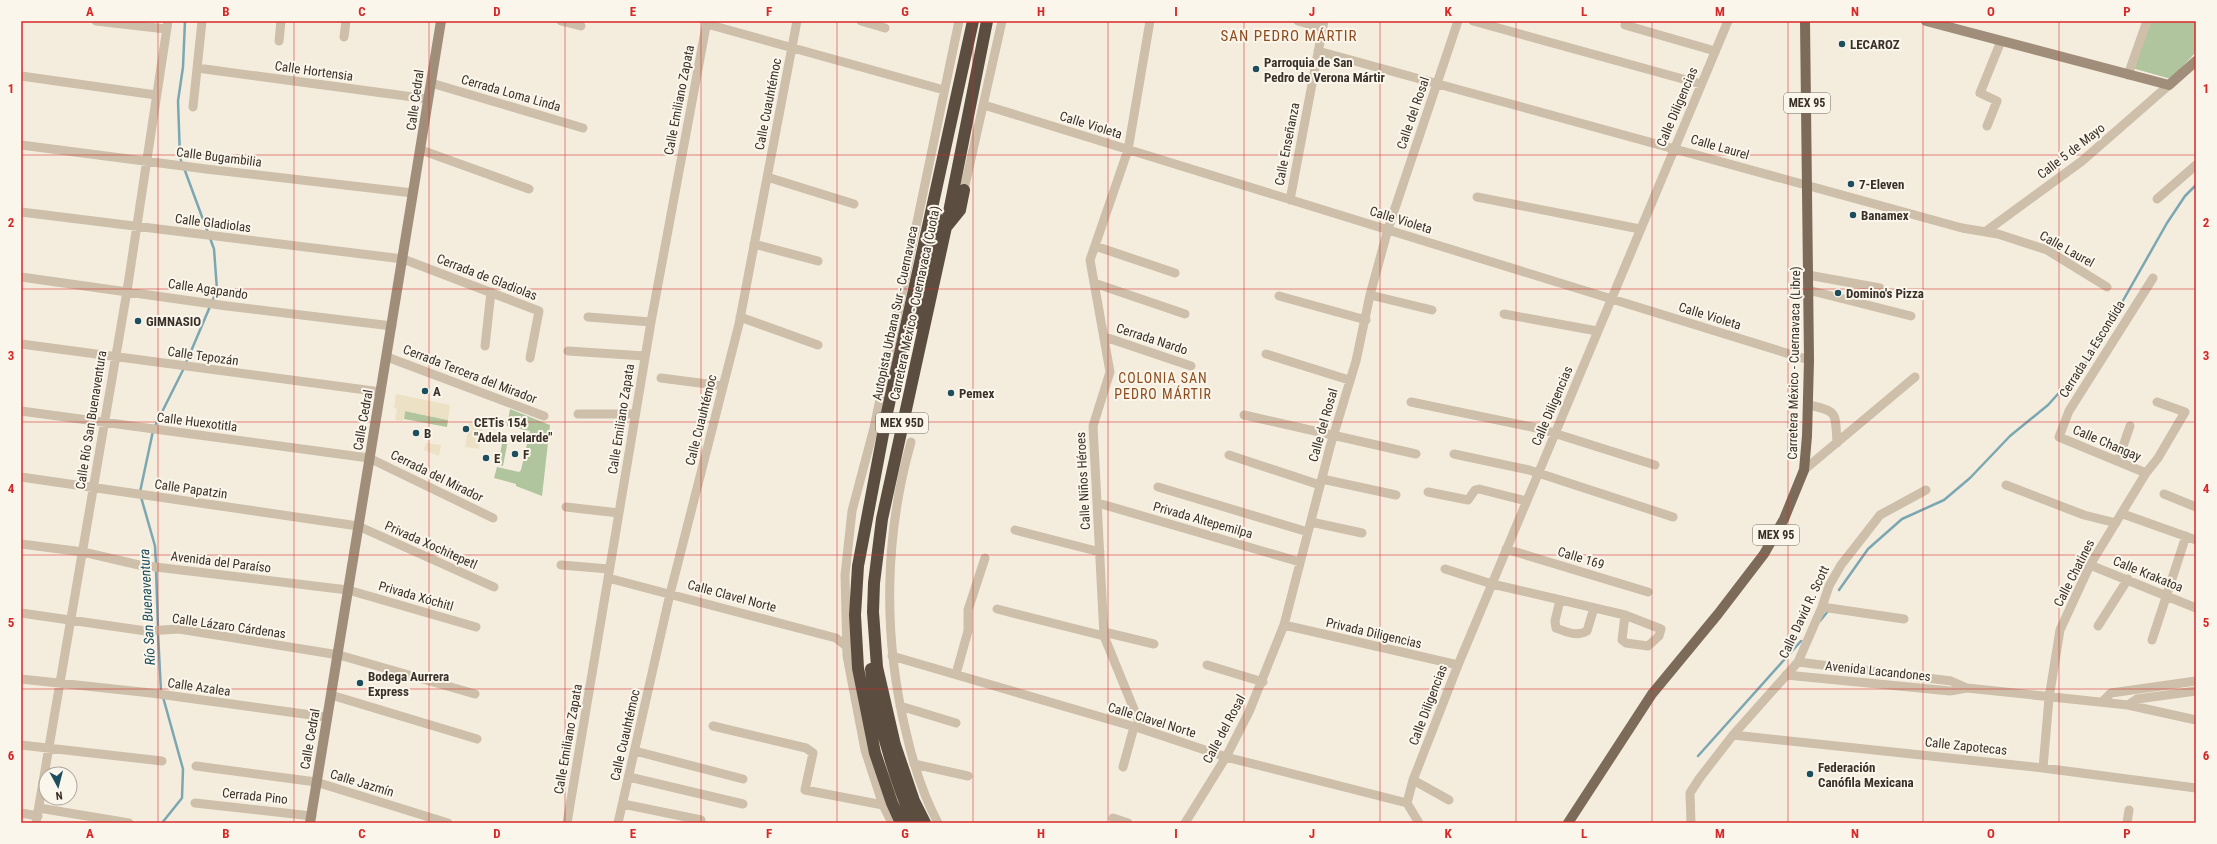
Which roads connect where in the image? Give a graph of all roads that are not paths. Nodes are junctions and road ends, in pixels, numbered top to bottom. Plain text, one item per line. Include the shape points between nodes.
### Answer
1 (96, 21) edge
2 (202, 21) edge
3 (282, 21) edge
4 (346, 21) edge
5 (441, 21) edge
6 (561, 21) edge
7 (797, 21) edge
8 (861, 21) edge
9 (959, 21) edge
10 (972, 21) edge
11 (979, 21) edge
12 (987, 21) edge
13 (1002, 21) edge
14 (1150, 21) edge
15 (1298, 21) edge
16 (1458, 21) edge
17 (1473, 21) edge
18 (1728, 21) edge
19 (1805, 21) edge
20 (1926, 21) edge
21 (2147, 21) edge
22 (707, 22) edge
23 (1625, 24) dead end
24 (167, 25) edge
25 (1323, 25) edge
26 (581, 26) dead end
27 (885, 28) dead end
28 (344, 37) dead end
29 (279, 41) dead end
30 (2000, 41) junction
31 (792, 48) junction
32 (1318, 51) junction
33 (1715, 51) junction
34 (2196, 61) edge
35 (197, 68) junction
36 (2128, 75) junction
37 (21, 76) edge
38 (431, 83) junction
39 (1436, 84) junction
40 (1701, 84) junction
41 (2169, 85) junction
42 (944, 90) junction
43 (156, 95) junction
44 (428, 99) junction
45 (984, 105) junction
46 (193, 107) dead end
47 (1987, 126) dead end
48 (583, 128) dead end
49 (21, 145) edge
50 (1674, 148) junction
51 (421, 150) junction
52 (1128, 150) junction
53 (146, 161) junction
54 (2196, 165) edge
55 (767, 178) junction
56 (1808, 185) junction
57 (529, 189) dead end
58 (964, 190) joint
59 (414, 193) junction
60 (1477, 197) dead end
61 (2156, 199) dead end
62 (1290, 200) junction
63 (854, 204) dead end
64 (21, 212) edge
65 (136, 227) junction
66 (946, 227) junction
67 (1640, 228) junction
68 (1388, 229) junction
69 (1985, 232) junction
70 (754, 244) junction
71 (1095, 246) junction
72 (403, 259) junction
73 (818, 260) dead end
74 (1175, 273) dead end
75 (1808, 275) junction
76 (21, 276) edge
77 (2153, 278) dead end
78 (1094, 283) junction
79 (2107, 287) dead end
80 (1880, 288) dead end
81 (1808, 290) junction
82 (127, 291) junction
83 (491, 292) junction
84 (1370, 295) junction
85 (1280, 296) dead end
86 (1610, 300) junction
87 (1432, 310) dead end
88 (1185, 314) dead end
89 (1504, 314) dead end
90 (588, 316) dead end
91 (1912, 316) dead end
92 (740, 317) junction
93 (1366, 320) junction
94 (651, 322) junction
95 (392, 326) junction
96 (1597, 331) junction
97 (1104, 337) junction
98 (21, 344) edge
99 (818, 345) dead end
100 (485, 346) dead end
101 (568, 351) dead end
102 (1266, 354) dead end
103 (387, 356) junction
104 (645, 356) junction
105 (115, 357) junction
106 (530, 358) dead end
107 (1809, 360) junction
108 (1191, 366) dead end
109 (1915, 377) dead end
110 (660, 378) dead end
111 (1350, 380) junction
112 (723, 386) junction
113 (381, 392) junction
114 (1411, 402) dead end
115 (2157, 402) dead end
116 (1808, 405) junction
117 (21, 411) edge
118 (578, 414) dead end
119 (635, 414) junction
120 (1244, 415) dead end
121 (544, 416) dead end
122 (105, 423) junction
123 (2130, 426) dead end
124 (874, 428) junction
125 (886, 432) junction
126 (1555, 432) junction
127 (1333, 436) junction
128 (2059, 437) joint
129 (911, 442) dead end
130 (1837, 443) junction
131 (1416, 454) dead end
132 (1454, 454) dead end
133 (1229, 455) dead end
134 (369, 458) junction
135 (2118, 461) junction
136 (1655, 464) dead end
137 (1804, 470) junction
138 (2146, 473) junction
139 (1537, 474) junction
140 (21, 477) edge
141 (1321, 482) junction
142 (2006, 485) dead end
143 (93, 487) junction
144 (1158, 487) dead end
145 (1926, 490) dead end
146 (1428, 492) dead end
147 (2164, 494) dead end
148 (1396, 495) dead end
149 (1526, 501) junction
150 (1098, 503) junction
151 (566, 507) dead end
152 (2196, 507) edge
153 (619, 513) junction
154 (2123, 514) junction
155 (1672, 517) dead end
156 (493, 518) dead end
157 (1311, 522) junction
158 (2116, 523) junction
159 (358, 526) junction
160 (1015, 530) dead end
161 (1308, 532) junction
162 (1362, 533) dead end
163 (2186, 536) junction
164 (2196, 540) edge
165 (21, 544) edge
166 (1506, 549) junction
167 (83, 552) junction
168 (1100, 552) junction
169 (985, 558) dead end
170 (1300, 562) junction
171 (561, 564) dead end
172 (2090, 565) junction
173 (1445, 569) dead end
174 (608, 574) junction
175 (2128, 579) junction
176 (1492, 584) junction
177 (494, 587) dead end
178 (348, 590) junction
179 (1648, 592) dead end
180 (670, 594) junction
181 (2168, 596) junction
182 (1560, 600) junction
183 (1822, 607) junction
184 (1594, 608) junction
185 (2196, 608) edge
186 (997, 609) dead end
187 (21, 613) edge
188 (1625, 615) dead end
189 (1904, 619) dead end
190 (72, 621) junction
191 (1284, 626) junction
192 (2098, 626) dead end
193 (476, 627) dead end
194 (1104, 634) junction
195 (2152, 640) dead end
196 (1154, 644) dead end
197 (846, 646) junction
198 (339, 655) junction
199 (892, 656) junction
200 (1798, 662) junction
201 (1207, 665) dead end
202 (1458, 665) junction
203 (1841, 667) junction
204 (1877, 672) junction
205 (956, 674) junction
206 (1786, 675) junction
207 (1922, 678) junction
208 (21, 679) edge
209 (1839, 680) junction
210 (2196, 681) edge
211 (1263, 682) junction
212 (60, 684) junction
213 (1876, 684) junction
214 (1967, 688) junction
215 (1920, 689) junction
216 (2196, 691) edge
217 (475, 694) dead end
218 (330, 695) junction
219 (2049, 698) junction
220 (2102, 702) junction
221 (2128, 705) junction
222 (900, 706) junction
223 (326, 717) junction
224 (2196, 720) edge
225 (956, 722) dead end
226 (713, 726) dead end
227 (1138, 728) junction
228 (1733, 735) junction
229 (477, 739) dead end
230 (21, 745) edge
231 (49, 748) junction
232 (635, 751) junction
233 (1226, 757) junction
234 (162, 761) dead end
235 (914, 764) junction
236 (196, 766) dead end
237 (1122, 767) dead end
238 (2043, 768) junction
239 (968, 776) dead end
240 (629, 777) junction
241 (743, 779) dead end
242 (1413, 780) junction
243 (316, 782) junction
244 (2196, 788) edge
245 (1450, 800) dead end
246 (195, 803) dead end
247 (1407, 803) junction
248 (623, 804) junction
249 (743, 804) dead end
250 (883, 804) junction
251 (2129, 810) dead end
252 (21, 813) edge
253 (38, 816) edge
254 (1113, 818) dead end
255 (311, 819) edge
256 (700, 820) dead end
257 (129, 823) edge
258 (448, 823) edge
259 (566, 823) edge
260 (618, 823) edge
261 (892, 823) edge
262 (901, 823) edge
263 (907, 823) edge
264 (914, 823) edge
265 (925, 823) edge
266 (938, 823) edge
267 (1128, 823) edge
268 (1185, 823) edge
269 (1419, 823) edge
270 (1568, 823) edge
271 (1691, 823) edge
272 (2127, 823) edge

1 - 24 street
2 - 35 street
3 - 29 street
4 - 28 street
5 - 38 street, Calle Cedral
6 - 26 street
7 - 31 street, Calle Cuauhtémoc
8 - 27 street
9 - 42 street
10 - 125 highway, Carretera México - Cuernavaca (Cuota) / MEX 95D via 919,297
10 - 262 highway, Autopista Urbana Sur - Cuernavaca via 887,413 858,566 856,634 865,713 875,753
11 - 264 highway, Autopista Urbana Sur - Cuernavaca via 882,489 868,583 868,629 874,693 895,777
12 - 66 highway, Carretera México - Cuernavaca (Cuota) / MEX 95D
13 - 45 street
14 - 52 street, Calle Niños Héroes
15 - 25 street
16 - 39 street, Calle del Rosal
17 - 40 street
18 - 33 street, Calle Diligencias
19 - 56 main road, Carretera México - Cuernavaca (Libre) / MEX 95
20 - 30 street
21 - 36 street
22 - 31 street
22 - 94 street, Calle Emiliano Zapata
23 - 33 street
24 - 43 street, Calle Río San Buenaventura
25 - 32 street, Calle Enseñanza
30 - 36 street
30 - 47 street via 1980,93 1997,101
31 - 42 street
31 - 55 street, Calle Cuauhtémoc
32 - 39 street, Calle Laurel
32 - 62 street, Calle Enseñanza
33 - 40 street, Calle Diligencias
34 - 41 street, Calle 5 de Mayo
35 - 44 street, Calle Hortensia
35 - 46 street
36 - 41 street
37 - 43 street
38 - 44 street, Calle Cedral
38 - 48 street, Cerrada Loma Linda
39 - 50 street, Calle Laurel
39 - 68 street, Calle del Rosal
40 - 50 street, Calle Diligencias
41 - 69 street, Calle 5 de Mayo via 2082,161
42 - 124 street
43 - 53 street, Calle Río San Buenaventura
44 - 51 street, Calle Cedral
45 - 52 street, Calle Violeta
45 - 58 street
49 - 53 street, Calle Bugambilia
50 - 56 street, Calle Laurel
50 - 67 street, Calle Diligencias
51 - 57 street
51 - 59 street, Calle Cedral
52 - 62 street, Calle Violeta
52 - 71 street, Calle Niños Héroes
53 - 59 street, Calle Bugambilia
53 - 65 street, Calle Río San Buenaventura
54 - 61 street
55 - 63 street
55 - 70 street, Calle Cuauhtémoc
56 - 69 street, Calle Laurel via 1962,228
56 - 75 main road, Carretera México - Cuernavaca (Libre) / MEX 95
58 - 66 highway via 960,210
59 - 72 street, Calle Cedral
60 - 67 street
62 - 68 street, Calle Violeta
64 - 65 street, Calle Gladiolas
65 - 72 street, Calle Gladiolas
65 - 82 street, Calle Río San Buenaventura
66 - 265 highway, Carretera México - Cuernavaca (Cuota) / MEX 95D via 882,519 874,583 873,612 877,667 895,745 914,801
67 - 86 street, Calle Diligencias
68 - 84 street, Calle del Rosal
68 - 86 street, Calle Violeta
69 - 79 street, Calle Laurel via 2027,242 2047,250
70 - 73 street
70 - 92 street, Calle Cuauhtémoc
71 - 74 street
71 - 78 street, Calle Niños Héroes via 1090,260
72 - 83 street, Cerrada de Gladiolas
72 - 95 street, Calle Cedral
75 - 80 street
75 - 81 main road, Carretera México - Cuernavaca (Libre) / MEX 95
76 - 82 street, Calle Agapando
77 - 128 street, Cerrada La Escondida via 2069,411
78 - 88 street
78 - 97 street, Calle Niños Héroes
81 - 91 street
81 - 107 main road, Carretera México - Cuernavaca (Libre) / MEX 95
82 - 95 street, Calle Agapando
82 - 105 street, Calle Río San Buenaventura
83 - 100 street
83 - 106 street, Cerrada de Gladiolas via 539,310
84 - 87 street
84 - 93 street, Calle del Rosal
85 - 93 street
86 - 96 street, Calle Diligencias
86 - 107 street, Calle Violeta
89 - 96 street
90 - 94 street
92 - 99 street
92 - 112 street, Calle Cuauhtémoc
93 - 111 street, Calle del Rosal
94 - 104 street, Calle Emiliano Zapata
95 - 103 street, Calle Cedral
96 - 126 street, Calle Diligencias
97 - 108 street, Cerrada Nardo
97 - 150 street, Calle Niños Héroes via 1110,372 1092,426
98 - 105 street, Calle Tepozán
101 - 104 street
102 - 111 street
103 - 113 street, Calle Cedral
103 - 121 street, Cerrada Tercera del Mirador
104 - 119 street, Calle Emiliano Zapata
105 - 113 street, Calle Tepozán
105 - 122 street, Calle Río San Buenaventura
107 - 116 main road, Carretera México - Cuernavaca (Libre) / MEX 95
109 - 130 street
110 - 112 street
111 - 127 street, Calle del Rosal
112 - 180 street, Calle Cuauhtémoc
113 - 134 street, Calle Cedral
114 - 126 street
115 - 138 street, Calle Chatines via 2185,412 2158,458
116 - 130 street via 1828,409 1836,417
116 - 137 main road, Carretera México - Cuernavaca (Libre) / MEX 95
117 - 122 street, Calle Huexotitla
118 - 119 street
119 - 153 street, Calle Emiliano Zapata
120 - 127 street
122 - 134 street, Calle Huexotitla
122 - 143 street, Calle Río San Buenaventura
123 - 135 street
124 - 125 street
124 - 197 street via 852,511 845,575
125 - 263 highway, Carretera México - Cuernavaca (Cuota) / MEX 95D via 869,511 860,577 862,670 868,704 890,783
126 - 136 street
126 - 139 street, Calle Diligencias
127 - 131 street
127 - 141 street, Calle del Rosal
128 - 135 street, Calle Changay
129 - 199 street via 901,479 888,592
130 - 137 street
132 - 139 street via 1529,470
133 - 141 street
134 - 156 street, Cerrada del Mirador
134 - 159 street, Calle Cedral
135 - 138 street, Calle Changay
137 - 270 main road, Carretera México - Cuernavaca (Libre) / MEX 95 via 1784,519 1764,554 1652,694
138 - 154 street, Calle Chatines
139 - 149 street, Calle Diligencias
139 - 155 street
140 - 143 street, Calle Papatzin
141 - 148 street
141 - 157 street, Calle del Rosal
142 - 158 street via 2084,515
143 - 159 street, Calle Papatzin
143 - 167 street, Calle Río San Buenaventura
144 - 161 street
145 - 183 street, Calle David R. Scott via 1880,515 1838,570 1828,586
146 - 149 street via 1468,500 1475,490 1479,489
147 - 152 street
149 - 166 street, Calle Diligencias
150 - 168 street, Calle Niños Héroes
150 - 170 street, Privada Altepemilpa
151 - 153 street
153 - 174 street, Calle Emiliano Zapata
154 - 158 street, Calle Chatines
154 - 163 street
157 - 161 street, Calle del Rosal
157 - 162 street
158 - 172 street, Calle Chatines
159 - 177 street, Privada Xochitepetl
159 - 178 street, Calle Cedral
160 - 168 street
161 - 170 street, Calle del Rosal
163 - 164 street
163 - 181 street
165 - 167 street, Avenida del Paraíso
166 - 176 street, Calle Diligencias
166 - 179 street, Calle 169
167 - 178 street, Avenida del Paraíso via 139,565
167 - 190 street, Calle Río San Buenaventura
168 - 194 street, Calle Niños Héroes
169 - 205 street via 968,610 968,631
170 - 191 street, Calle del Rosal
171 - 174 street, Calle Clavel Norte
172 - 175 street, Calle Krakatoa
172 - 219 street, Calle Chatines via 2060,630
173 - 176 street
174 - 180 street, Calle Clavel Norte
174 - 259 street, Calle Emiliano Zapata
175 - 181 street, Calle Krakatoa
175 - 192 street
176 - 182 street
176 - 202 street, Calle Diligencias
178 - 193 street, Privada Xóchitl
178 - 198 street, Calle Cedral
180 - 197 street, Calle Clavel Norte via 836,638
180 - 232 street, Calle Cuauhtémoc
181 - 185 street, Calle Krakatoa
181 - 195 street
182 - 184 street
182 - 184 street via 1555,621 1556,628 1564,632 1581,635 1587,631
183 - 189 street
183 - 200 street, Calle David R. Scott
184 - 188 street
186 - 194 street
187 - 190 street, Calle Lázaro Cárdenas
190 - 198 street, Calle Lázaro Cárdenas via 146,631 179,630
190 - 212 street, Calle Río San Buenaventura
191 - 202 street, Privada Diligencias
191 - 211 street, Calle del Rosal
194 - 196 street
194 - 227 street, Calle Niños Héroes
197 - 250 street via 865,750
198 - 217 street, Calle Lázaro Cárdenas
198 - 218 street, Calle Cedral
199 - 205 street, Calle Clavel Norte
199 - 222 street
200 - 203 street, Avenida Lacandones
200 - 206 street, Calle David R. Scott
201 - 211 street
202 - 242 street, Calle Diligencias
203 - 204 street, Avenida Lacandones
203 - 209 street
204 - 207 street, Avenida Lacandones
204 - 213 street
205 - 227 street, Calle Clavel Norte
206 - 209 street, Avenida Lacandones
206 - 228 street, Calle David R. Scott
207 - 214 street, Avenida Lacandones via 1951,681
207 - 215 street
208 - 212 street, Calle Azalea
209 - 213 street, Avenida Lacandones
210 - 220 street via 2111,693
211 - 233 street, Calle del Rosal
212 - 223 street, Calle Azalea via 151,693
212 - 231 street, Calle Río San Buenaventura
213 - 215 street, Avenida Lacandones
214 - 215 street, Avenida Lacandones via 1950,691
214 - 219 street, Avenida Lacandones
216 - 221 street via 2136,699
218 - 223 street, Calle Cedral
218 - 229 street
219 - 220 street, Avenida Lacandones
219 - 238 street, Calle Chatines
220 - 221 street, Avenida Lacandones
221 - 224 street, Avenida Lacandones
222 - 225 street
222 - 235 street
223 - 243 street, Calle Cedral
226 - 250 street via 806,748 813,754 805,790
227 - 233 street, Calle Clavel Norte
227 - 237 street
228 - 238 street, Calle Zapotecas
228 - 271 street, Calle David R. Scott via 1690,793
230 - 231 street
231 - 234 street
231 - 253 street, Calle Río San Buenaventura
232 - 240 street, Calle Cuauhtémoc
232 - 241 street
233 - 247 street, Calle Clavel Norte
233 - 268 street, Calle del Rosal
235 - 239 street
235 - 266 street
236 - 243 street, Calle Jazmín
238 - 244 street, Calle Zapotecas
240 - 248 street, Calle Cuauhtémoc
240 - 249 street
242 - 245 street
242 - 247 street, Calle Diligencias
243 - 255 street, Calle Cedral
243 - 258 street, Calle Jazmín
246 - 255 street, Cerrada Pino
247 - 269 street
248 - 256 street
248 - 260 street, Calle Cuauhtémoc
250 - 261 street
251 - 272 street
252 - 253 street
253 - 257 street
254 - 267 street

